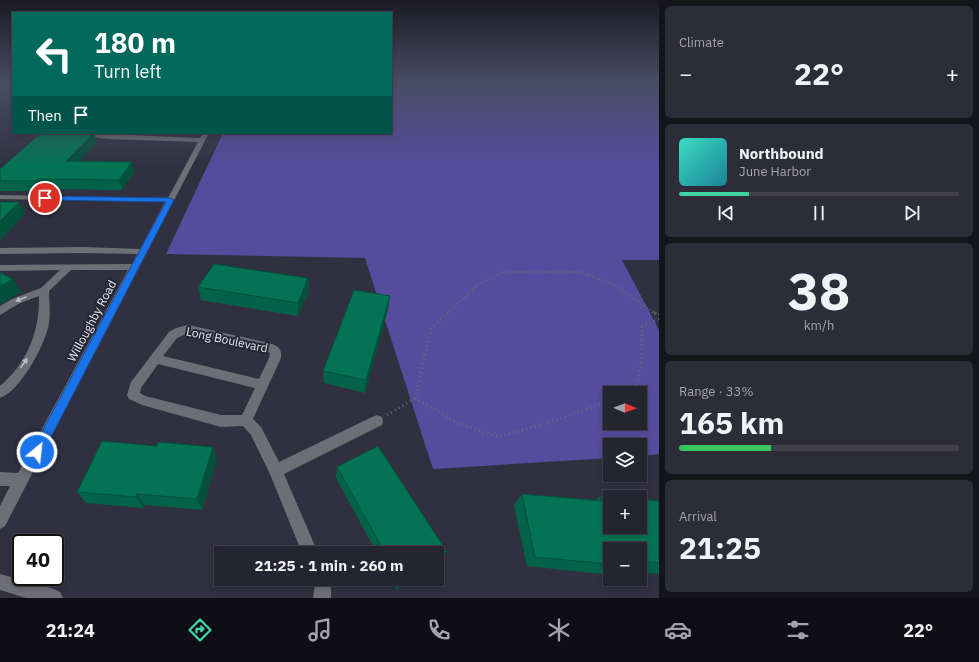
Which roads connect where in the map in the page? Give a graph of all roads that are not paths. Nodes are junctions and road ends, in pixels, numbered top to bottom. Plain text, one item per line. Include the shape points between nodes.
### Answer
1 (73, 134) edge
2 (204, 136) edge
3 (0, 197) edge
4 (170, 200) junction
5 (0, 251) edge
6 (143, 252) junction
7 (69, 267) junction
8 (135, 267) junction
9 (0, 268) edge
10 (44, 290) junction
11 (0, 311) edge
12 (156, 359) junction
13 (262, 384) junction
14 (0, 393) edge
15 (246, 420) junction
16 (377, 421) road end
17 (276, 471) junction
18 (0, 479) edge
19 (22, 480) junction
20 (0, 521) edge
21 (307, 546) edge
22 (0, 582) edge
23 (323, 586) edge
24 (54, 598) edge
25 (322, 598) edge

1 - 2 street via 108,137
2 - 4 street, Willoughby Road
3 - 4 street
4 - 6 street, Willoughby Road
5 - 6 street
6 - 8 street, Willoughby Road
7 - 8 street
7 - 9 street
7 - 10 street
8 - 19 street, Willoughby Road
10 -> 11 street via 16,301
14 -> 10 street via 7,388 34,350 44,320
12 - 13 street
12 - 13 street, Long Boulevard via 173,335 188,329 269,348 276,351 275,358
12 - 15 street, Long Boulevard via 135,386 133,395 142,400 221,421
13 - 15 street, Long Boulevard
15 - 17 street via 256,431
16 - 17 street
17 - 21 street
18 - 19 street
19 - 20 street, Willoughby Road
22 - 24 street
23 - 25 street

